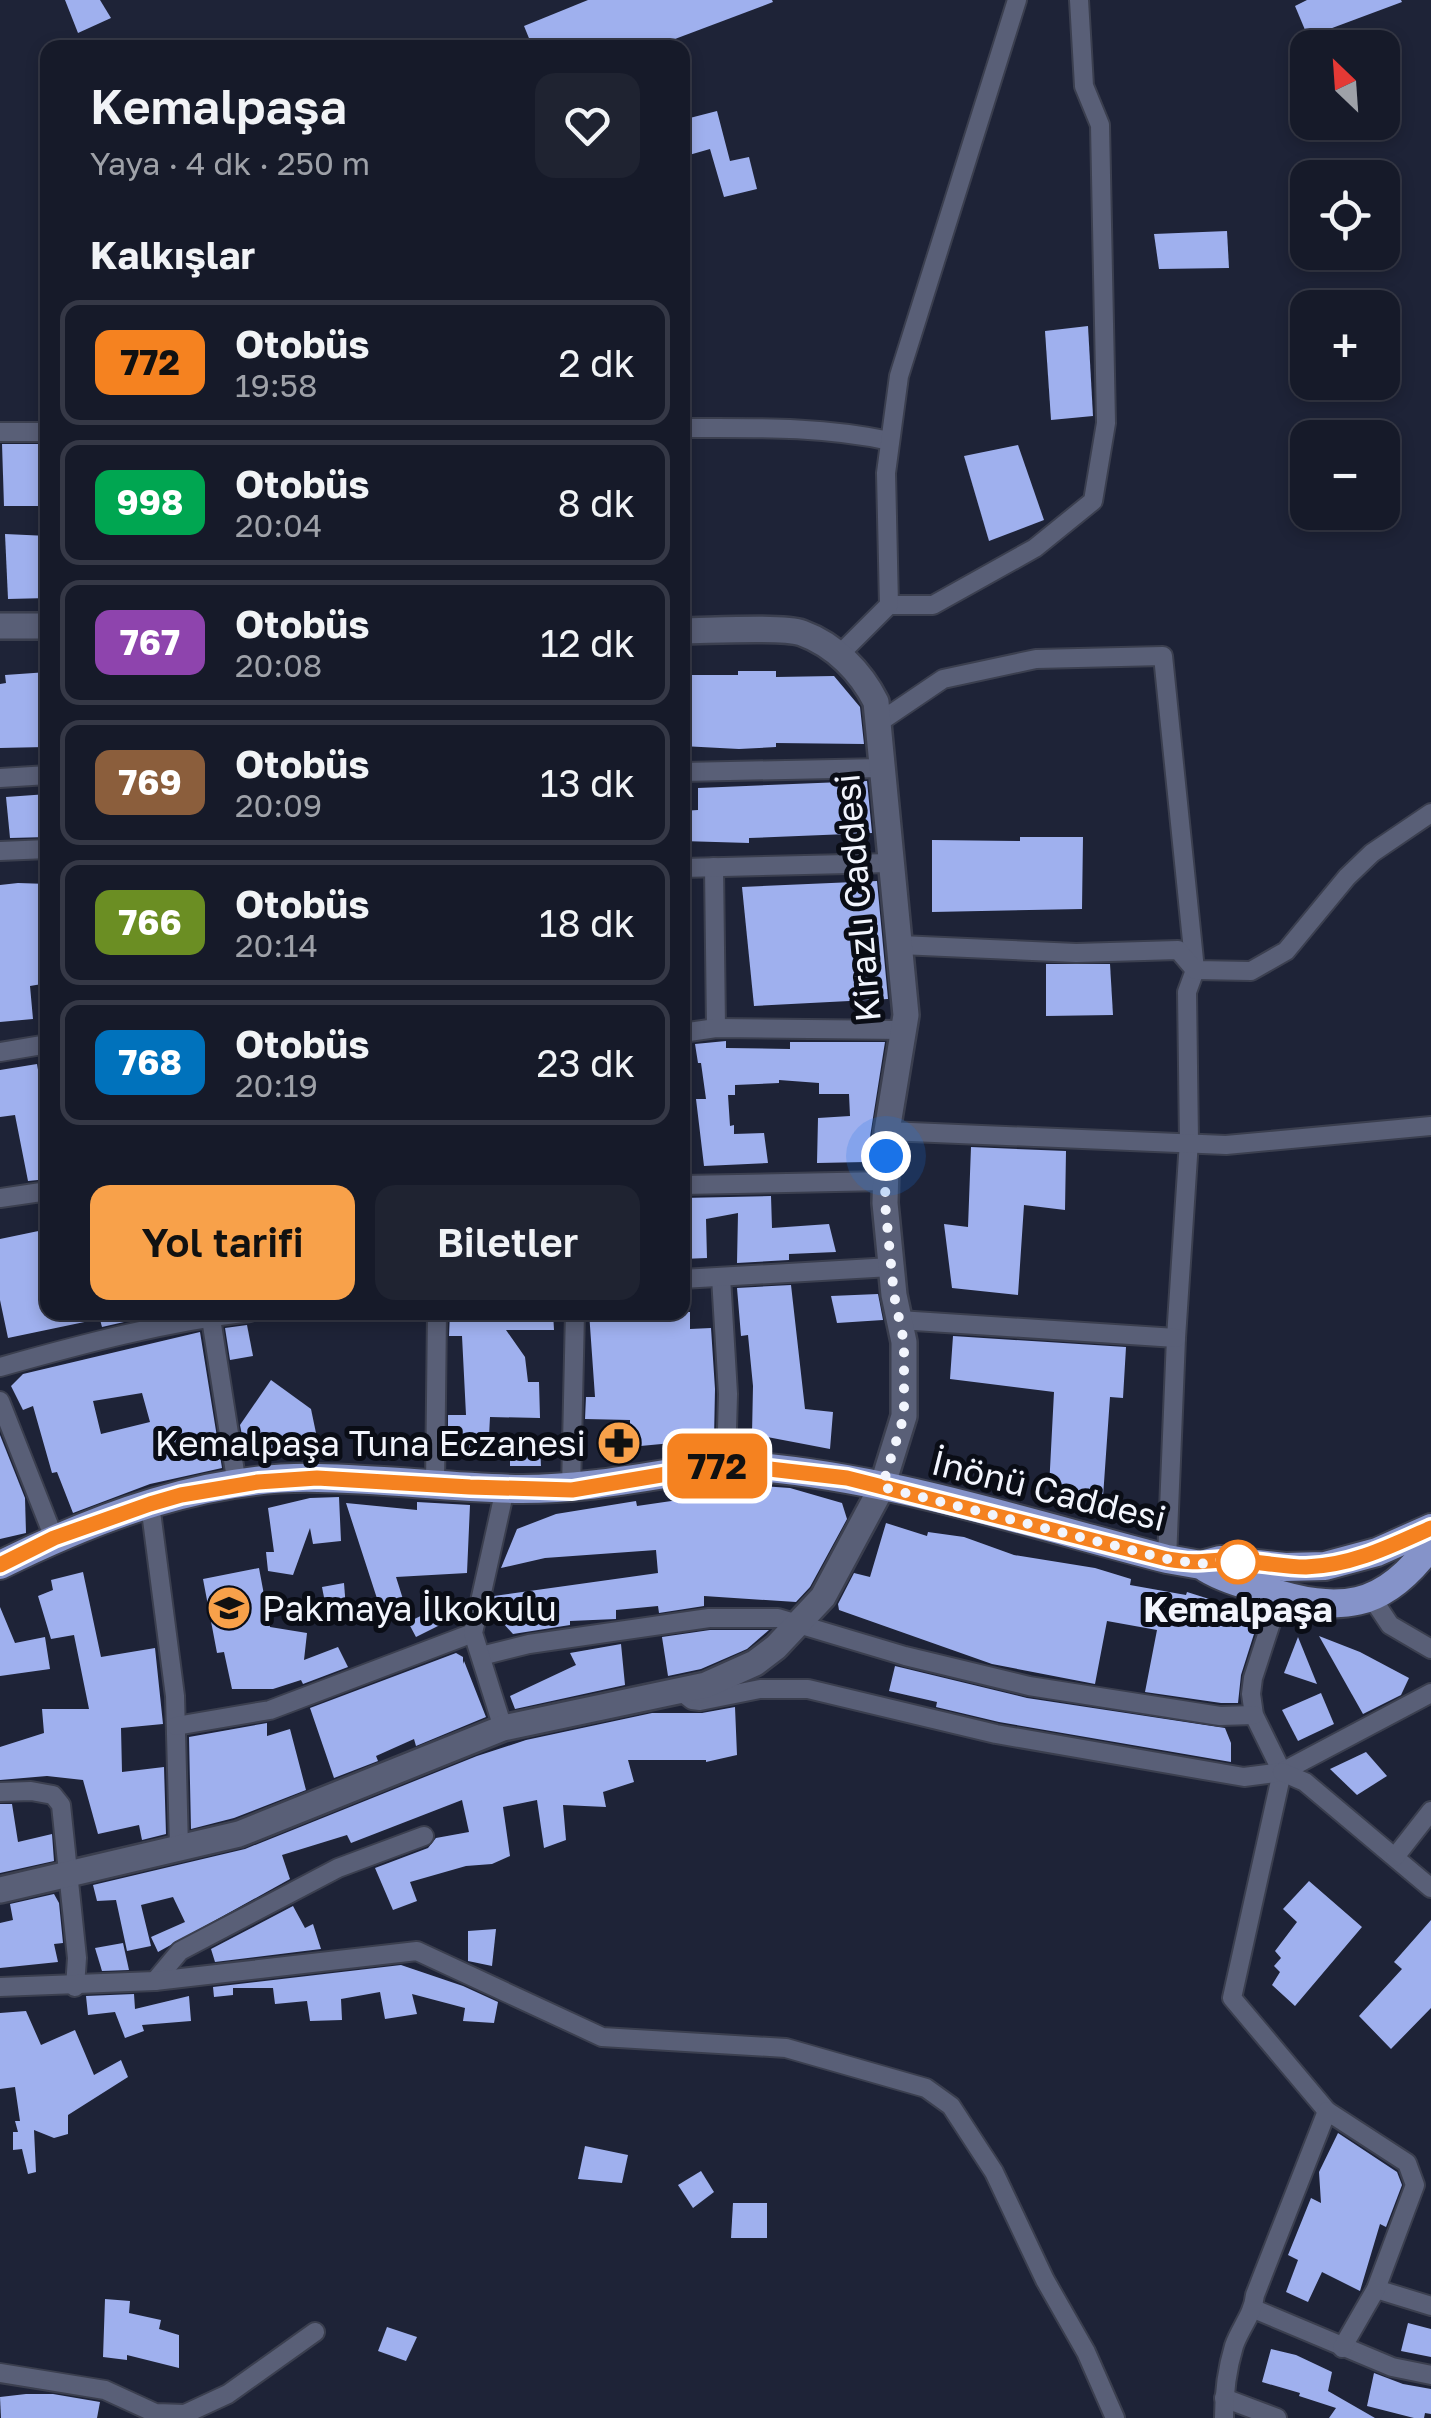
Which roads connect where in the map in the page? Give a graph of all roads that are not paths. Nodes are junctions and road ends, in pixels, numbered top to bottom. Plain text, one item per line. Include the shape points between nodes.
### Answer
1 (1017, 0) edge
2 (1079, 0) edge
3 (690, 428) edge
4 (0, 432) edge
5 (40, 432) edge
6 (890, 441) junction
7 (890, 604) junction
8 (0, 626) edge
9 (40, 626) edge
10 (690, 631) edge
11 (840, 654) junction
12 (878, 722) junction
13 (882, 768) junction
14 (690, 772) edge
15 (40, 776) edge
16 (0, 778) edge
17 (1431, 813) edge
18 (40, 849) edge
19 (0, 851) edge
20 (891, 863) junction
21 (714, 867) junction
22 (690, 868) edge
23 (900, 945) junction
24 (1195, 970) junction
25 (716, 1028) junction
26 (904, 1030) junction
27 (690, 1033) edge
28 (40, 1045) edge
29 (0, 1052) edge
30 (1431, 1126) edge
31 (887, 1131) junction
32 (1189, 1141) junction
33 (886, 1181) junction
34 (690, 1186) edge
35 (40, 1192) edge
36 (0, 1198) edge
37 (891, 1268) junction
38 (720, 1277) junction
39 (690, 1279) edge
40 (187, 1320) edge
41 (211, 1320) edge
42 (437, 1320) edge
43 (575, 1320) edge
44 (899, 1320) junction
45 (1176, 1338) junction
46 (0, 1367) edge
47 (0, 1401) edge
48 (6, 1432) edge
49 (726, 1464) junction
50 (237, 1485) junction
51 (435, 1486) junction
52 (882, 1487) junction
53 (505, 1489) junction
54 (572, 1490) junction
55 (150, 1504) junction
56 (1431, 1528) edge
57 (54, 1538) junction
58 (1431, 1544) edge
59 (1358, 1558) junction
60 (1167, 1559) junction
61 (1201, 1564) junction
62 (0, 1565) edge
63 (1325, 1566) junction
64 (1280, 1595) junction
65 (1372, 1598) junction
66 (1324, 1606) junction
67 (798, 1623) junction
68 (473, 1632) junction
69 (1431, 1648) edge
70 (481, 1656) junction
71 (682, 1692) junction
72 (1431, 1693) edge
73 (1254, 1715) junction
74 (176, 1726) junction
75 (503, 1728) junction
76 (1282, 1772) junction
77 (0, 1792) edge
78 (1431, 1810) edge
79 (424, 1836) dead end
80 (179, 1847) junction
81 (1395, 1858) junction
82 (69, 1874) junction
83 (1431, 1888) edge
84 (0, 1890) edge
85 (155, 1981) junction
86 (75, 1986) junction
87 (0, 1987) edge
88 (1328, 2111) junction
89 (1423, 2184) edge
90 (1376, 2289) junction
91 (1431, 2306) edge
92 (1254, 2309) junction
93 (314, 2332) dead end
94 (1342, 2348) junction
95 (0, 2373) edge
96 (1431, 2376) edge
97 (1224, 2398) junction
98 (1115, 2418) edge
99 (1224, 2418) edge
100 (1277, 2418) edge

1 - 6 street via 899,376
2 - 7 street via 1084,86 1100,125 1106,424 1093,501 1035,548 933,605
3 - 6 street via 801,428
4 - 5 street
6 - 7 street
7 - 11 street
8 - 9 main road
10 - 11 main road, Kirazlı Caddesi via 800,632
11 - 12 main road, Kirazlı Caddesi via 866,682
12 - 13 main road, Kirazlı Caddesi
12 - 24 street via 943,679 1036,659 1164,656
13 - 14 street
13 - 20 main road, Kirazlı Caddesi
15 - 16 street
17 - 24 street via 1372,853 1286,952 1251,971
18 - 19 street
20 - 21 street
20 - 23 main road, Kirazlı Caddesi
21 - 22 street
21 - 25 street
23 - 24 street via 1178,950
23 - 26 main road, Kirazlı Caddesi
24 - 32 street via 1187,992
25 - 26 street
25 - 27 street
26 - 31 main road, Kirazlı Caddesi
28 - 29 street
30 - 32 street via 1226,1144
31 - 32 street
31 - 33 main road, Kirazlı Caddesi
32 - 45 street
33 - 34 street
33 - 37 main road, Kirazlı Caddesi
35 - 36 street
37 - 38 street
37 - 44 main road, Kirazlı Caddesi
38 - 39 street
38 - 49 street
40 - 46 street
41 - 50 street
42 - 51 street
43 - 54 street
44 - 45 street
44 - 52 main road, Kirazlı Caddesi via 904,1416
45 - 60 street
47 - 48 street
48 - 57 street
49 - 52 main road, İnönü Caddesi via 815,1472
49 - 54 main road, İnönü Caddesi
50 - 51 main road, İnönü Caddesi via 317,1478
50 - 55 main road, İnönü Caddesi
51 - 53 main road, İnönü Caddesi
52 - 60 main road, İnönü Caddesi
52 - 67 main road, Kirazlı Caddesi via 822,1598
53 - 54 main road, İnönü Caddesi
53 - 68 street
55 - 57 main road, İnönü Caddesi
55 - 74 street
56 - 59 main road, İnönü Caddesi
57 - 62 main road, İnönü Caddesi
58 - 65 main road via 1406,1576
59 - 63 main road, İnönü Caddesi
59 - 65 main road
60 - 61 main road, İnönü Caddesi
61 - 63 main road, İnönü Caddesi
61 - 64 main road
63 - 66 main road
64 - 66 main road
64 - 73 street via 1253,1678
65 - 66 main road
65 - 69 street via 1390,1624
67 - 70 street via 709,1618
67 - 71 main road, Kirazlı Caddesi via 755,1663
67 - 73 street via 1028,1686 1220,1716
68 - 70 street
68 - 74 street via 270,1710
70 - 75 street
71 - 75 main road, Kirazlı Caddesi
71 - 76 street via 700,1701 760,1689 808,1689 996,1734 1244,1777
72 - 76 street
73 - 76 street
74 - 80 street
75 - 80 main road, Kirazlı Caddesi via 239,1834
76 - 81 street via 1305,1782
76 - 88 street via 1232,1998
77 - 82 street via 53,1794 61,1805
78 - 81 street
79 - 85 street via 338,1868 180,1951
80 - 82 main road, Kirazlı Caddesi
81 - 83 street
82 - 84 main road, Kirazlı Caddesi
82 - 86 street
85 - 86 street
85 - 98 street via 417,1951 602,2037 786,2048 926,2088 951,2106 994,2172
86 - 87 street
88 - 89 street via 1407,2163
88 - 92 street
89 - 90 street
90 - 91 street
90 - 94 street
92 - 94 street
92 - 97 street via 1235,2344
93 - 95 street via 228,2394 185,2414 155,2413 105,2390
94 - 96 street
97 - 99 street
97 - 100 street

